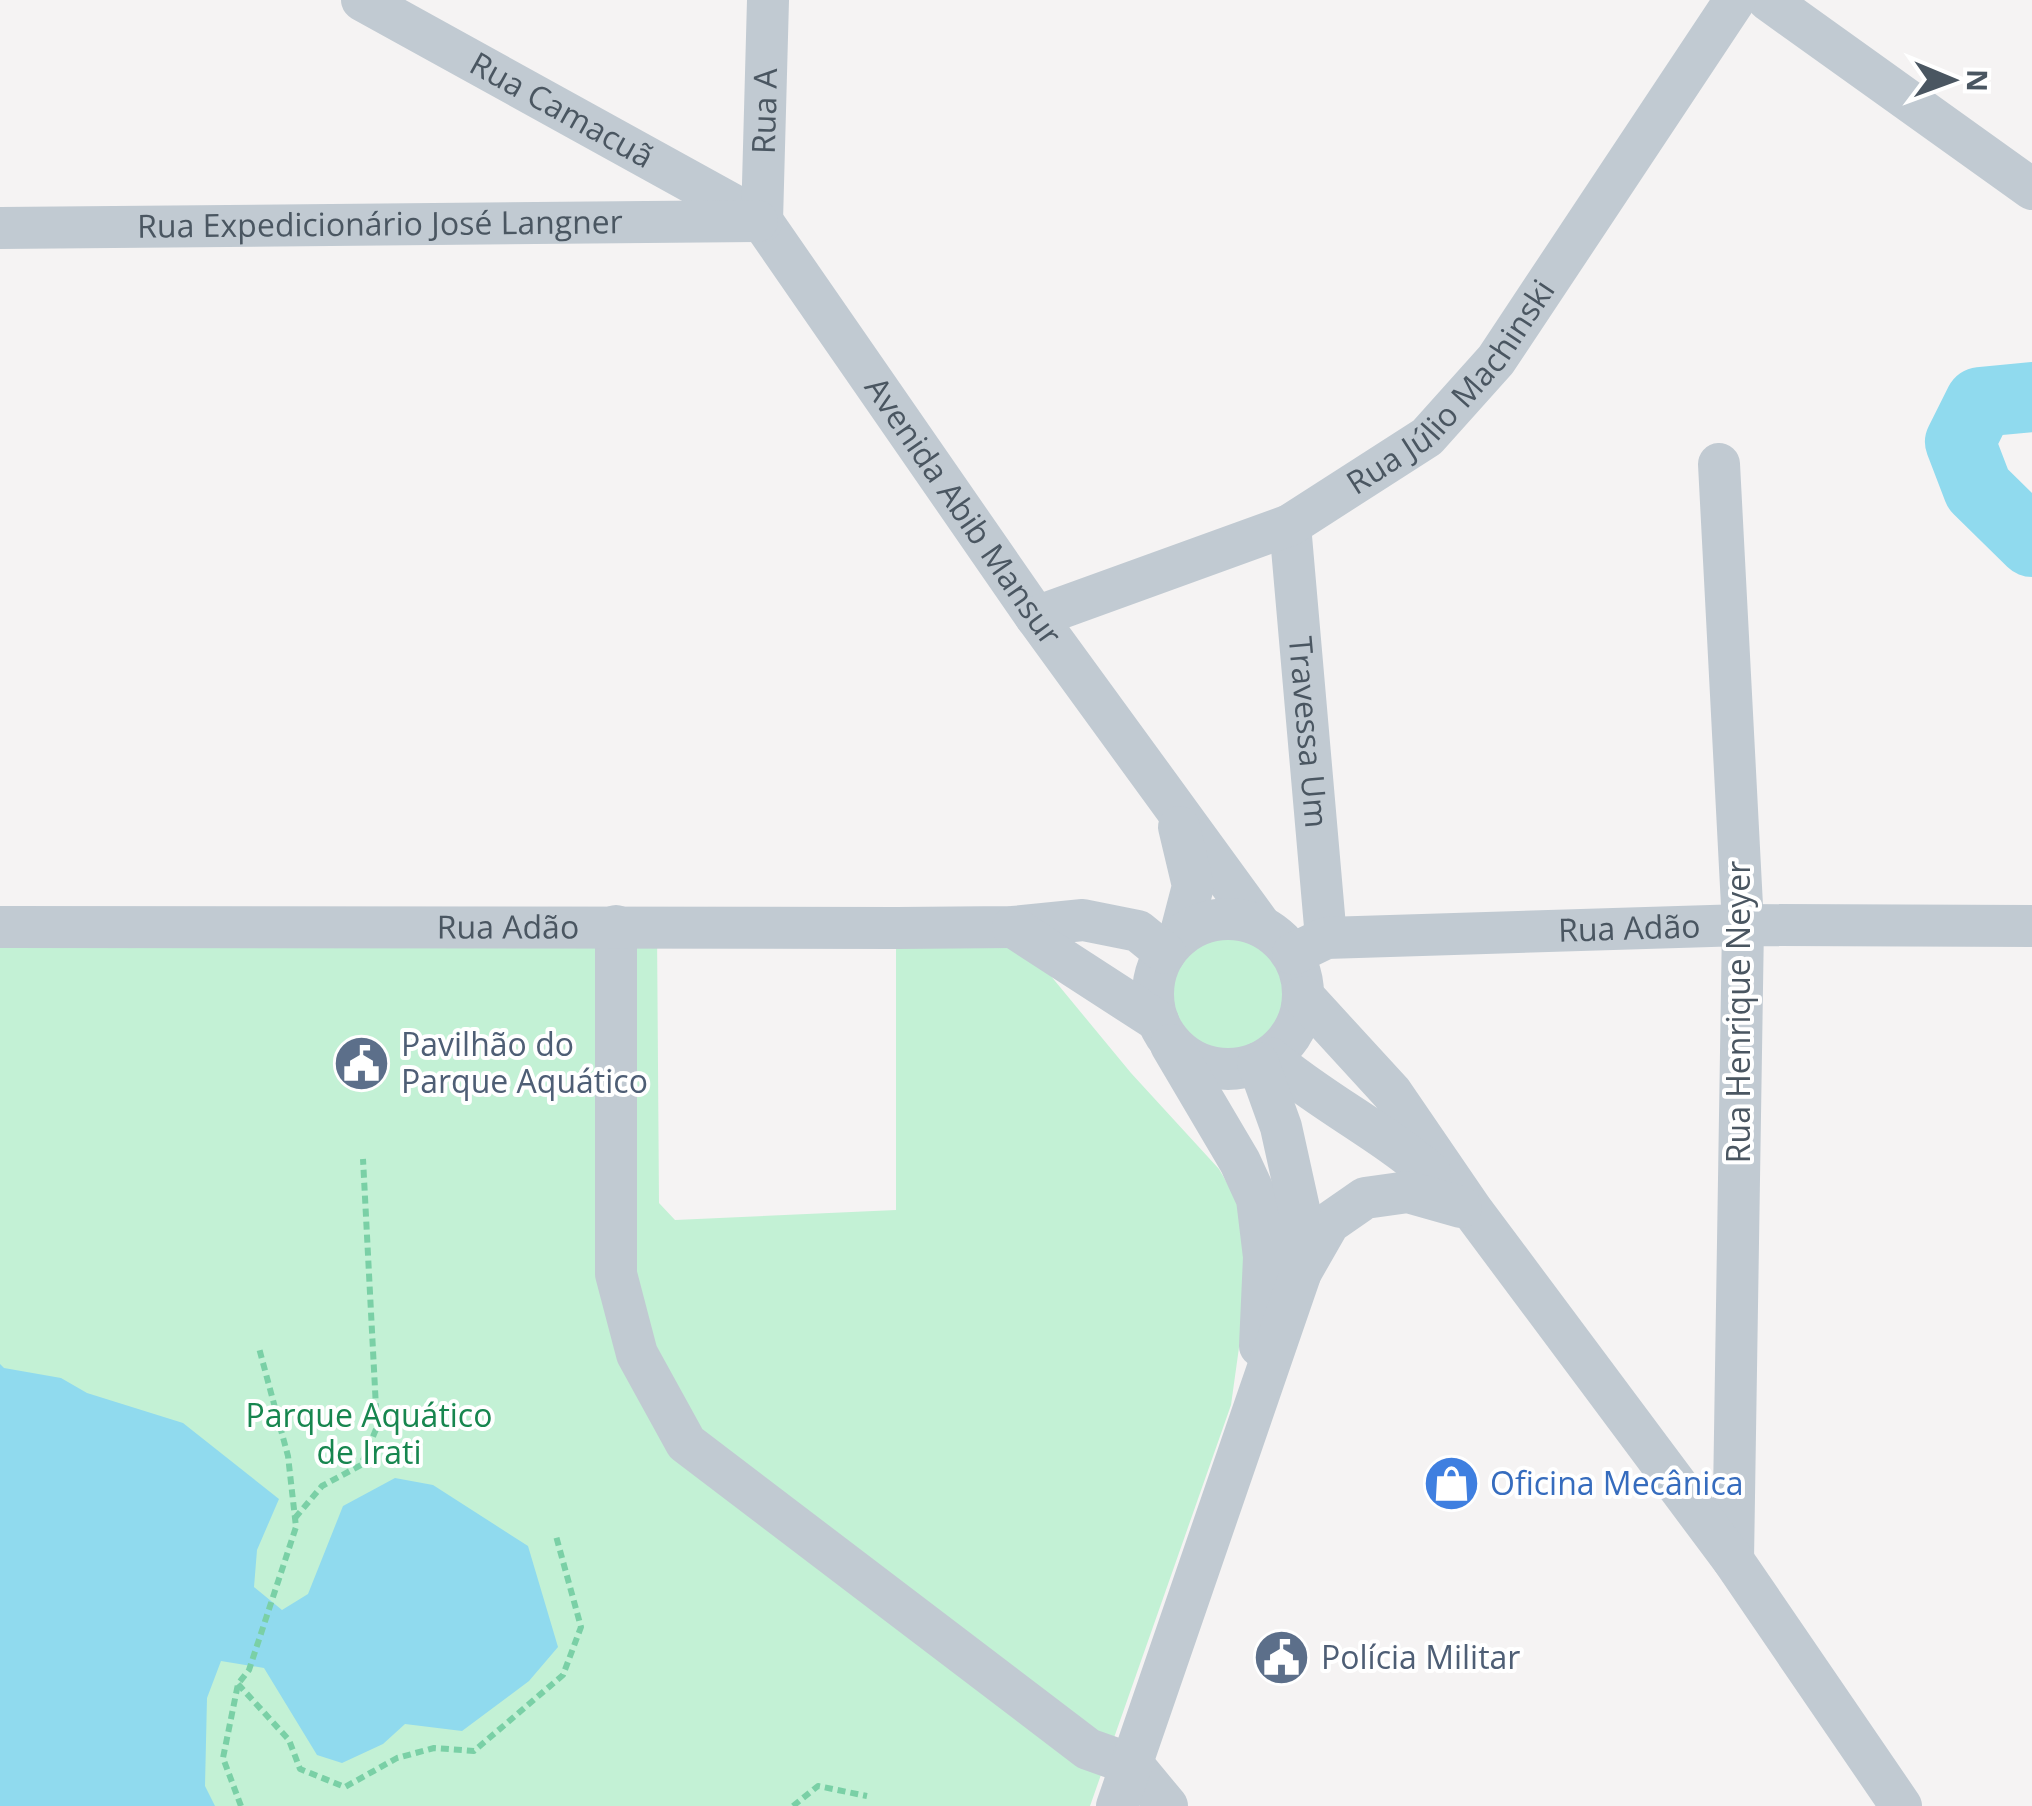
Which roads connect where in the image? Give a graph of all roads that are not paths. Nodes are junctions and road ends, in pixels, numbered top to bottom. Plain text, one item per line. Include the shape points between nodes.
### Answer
1 (362, 0) edge
2 (768, 0) edge
3 (1735, 0) edge
4 (1768, 0) edge
5 (2032, 189) edge
6 (762, 221) junction
7 (0, 228) edge
8 (1719, 464) dead end
9 (1290, 525) junction
10 (1036, 617) junction
11 (1170, 798) junction
12 (1743, 925) junction
13 (616, 926) junction
14 (1261, 926) junction
15 (2032, 926) edge
16 (0, 927) edge
17 (1012, 927) junction
18 (1172, 945) junction
19 (1309, 946) junction
20 (1304, 998) junction
21 (1163, 1032) junction
22 (1264, 1061) junction
23 (1472, 1210) junction
24 (1300, 1275) junction
25 (1256, 1401) junction
26 (1733, 1560) junction
27 (1133, 1764) junction
28 (1117, 1806) edge
29 (1168, 1806) edge
30 (1901, 1806) edge

1 - 6 street, Rua Camacuã
2 - 6 street, Rua A
3 - 9 street, Rua Júlio Machinski via 1496,360 1426,437
4 - 5 street
6 - 7 street, Rua Expedicionário José Langner
6 - 10 street, Avenida Abib Mansur
8 - 12 street, Rua Henrique Neyer
9 - 10 street, Rua Júlio Machinski
9 - 19 street, Travessa Um
10 - 11 street, Avenida Abib Mansur
11 - 14 street, Avenida Abib Mansur
11 - 18 street, Avenida Abib Mansur via 1194,886
12 - 15 street, Rua Adão
12 - 19 street, Rua Adão
12 - 26 street, Rua Henrique Neyer
13 - 16 street, Rua Adão
13 - 17 street, Rua Adão
13 - 27 street via 616,1274 636,1354 686,1443 1088,1750
14 - 18 street via 1219,919
14 - 19 street
17 - 18 street, Rua Adão via 1083,920
17 - 21 street
18 - 21 street via 1154,987
19 - 20 street
20 - 22 street via 1289,1040
20 - 23 street via 1392,1093
21 - 22 street via 1201,1066 1246,1069
21 - 25 street via 1257,1200 1264,1257
22 - 23 street via 1390,1140
22 - 24 street via 1300,1213
23 - 24 street via 1408,1192 1365,1198 1330,1224
23 - 26 street
24 - 25 street
25 - 27 street
26 - 30 street
27 - 28 street
27 - 29 street

